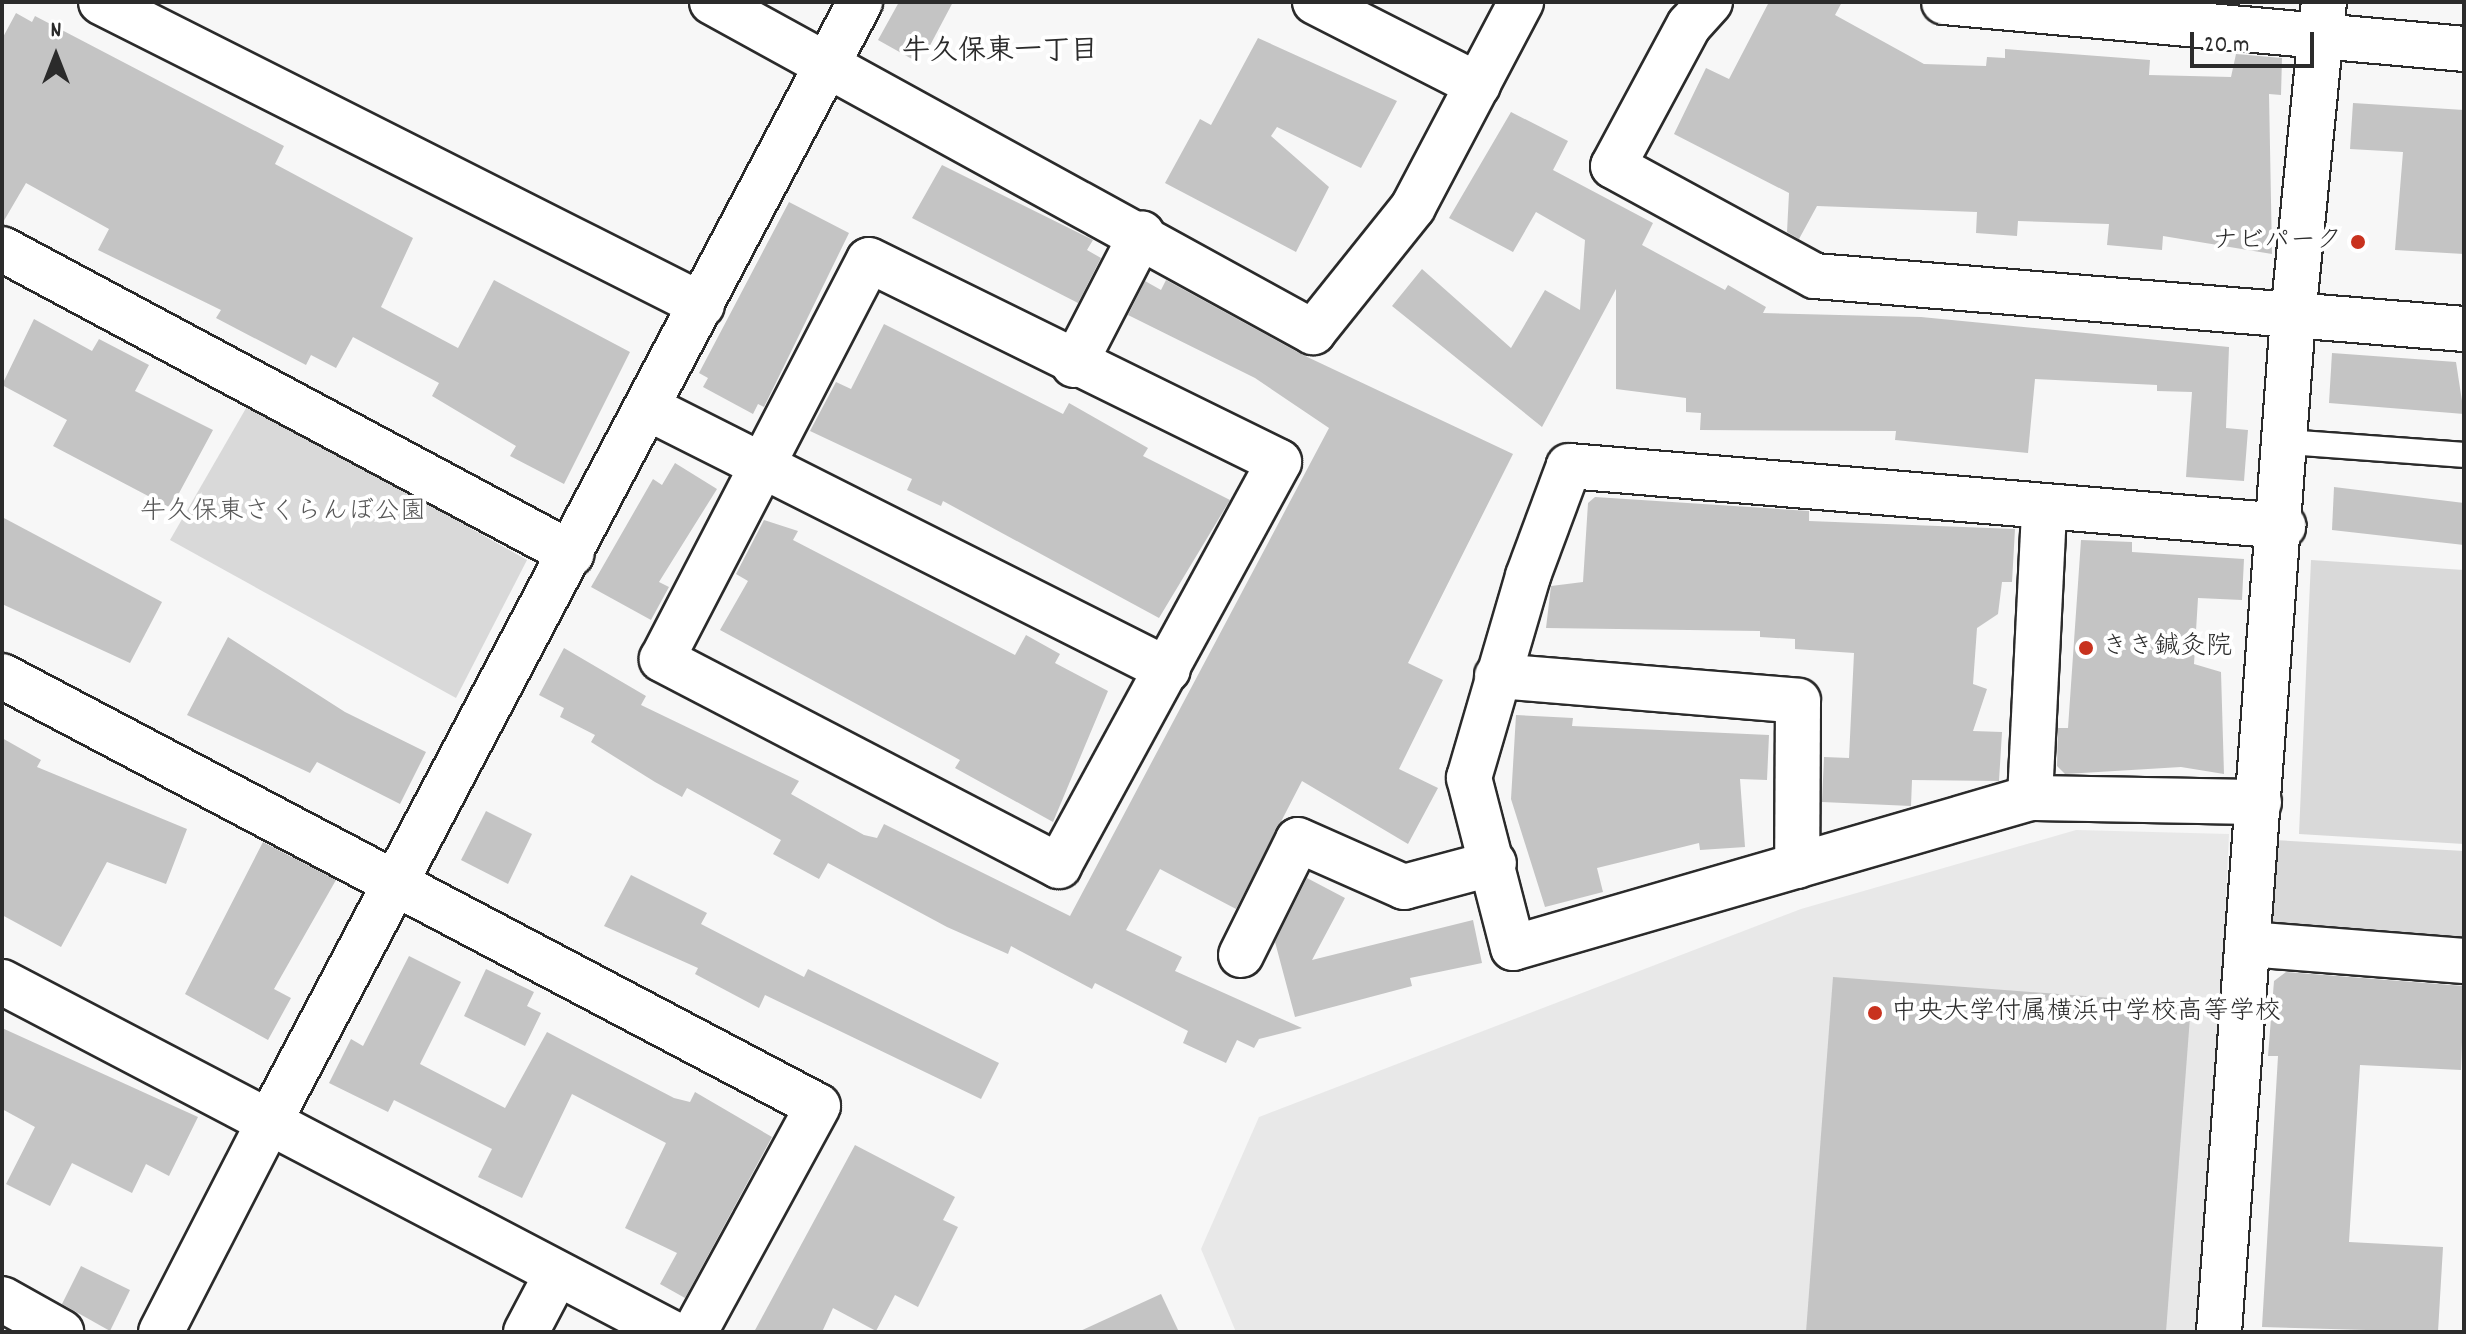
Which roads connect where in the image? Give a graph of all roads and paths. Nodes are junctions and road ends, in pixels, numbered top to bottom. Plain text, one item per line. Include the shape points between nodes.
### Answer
1 (101, 2) edge
2 (712, 2) edge
3 (860, 2) edge
4 (1315, 2) edge
5 (1521, 2) edge
6 (1710, 2) edge
7 (1944, 2) edge
8 (2323, 20) edge
9 (2464, 49) edge
10 (828, 62) junction
11 (1478, 85) junction
12 (1142, 233) junction
13 (2, 249) edge
14 (702, 305) junction
15 (2293, 317) junction
16 (2464, 329) edge
17 (1074, 365) junction
18 (648, 408) junction
19 (2287, 442) junction
20 (2464, 455) edge
21 (762, 468) junction
22 (2044, 508) junction
23 (2283, 526) junction
24 (572, 554) junction
25 (1168, 670) junction
26 (2, 676) edge
27 (1497, 676) junction
28 (2030, 798) junction
29 (2259, 802) junction
30 (1494, 863) junction
31 (1797, 866) junction
32 (394, 886) junction
33 (2248, 944) junction
34 (1241, 955) dead end
35 (2464, 961) edge
36 (2, 982) edge
37 (267, 1126) junction
38 (556, 1275) junction
39 (2, 1299) edge
40 (61, 1332) edge
41 (161, 1332) edge
42 (526, 1332) edge
43 (670, 1332) edge
44 (695, 1332) edge
45 (2219, 1332) edge

1 - 14 street
2 - 10 street
3 - 10 street
4 - 11 street
5 - 11 street
6 - 15 street via 1689,25 1613,166 1815,276
7 - 8 street
8 - 9 street
8 - 15 street
10 - 12 street
10 - 14 street
11 - 12 street via 1413,207 1313,332
12 - 17 street
13 - 24 street
14 - 18 street
15 - 16 street
15 - 19 street
17 - 21 street via 869,260
17 - 25 street via 1279,462
18 - 21 street
18 - 24 street
19 - 20 lane
19 - 23 street
21 - 25 street
21 - 25 street via 662,659 1059,866
22 - 23 street
22 - 27 street via 1569,466
22 - 28 street
23 - 29 street
24 - 32 street
26 - 32 street
27 - 30 street via 1469,778
27 - 31 street via 1798,701
28 - 29 street
28 - 31 street
29 - 33 street
30 - 31 street via 1513,948
30 - 34 street via 1404,887 1298,840
32 - 37 street
32 - 44 street via 818,1106
33 - 35 street
33 - 45 street
36 - 37 street
37 - 38 street
37 - 41 street
38 - 42 street
38 - 43 street
39 - 40 street

